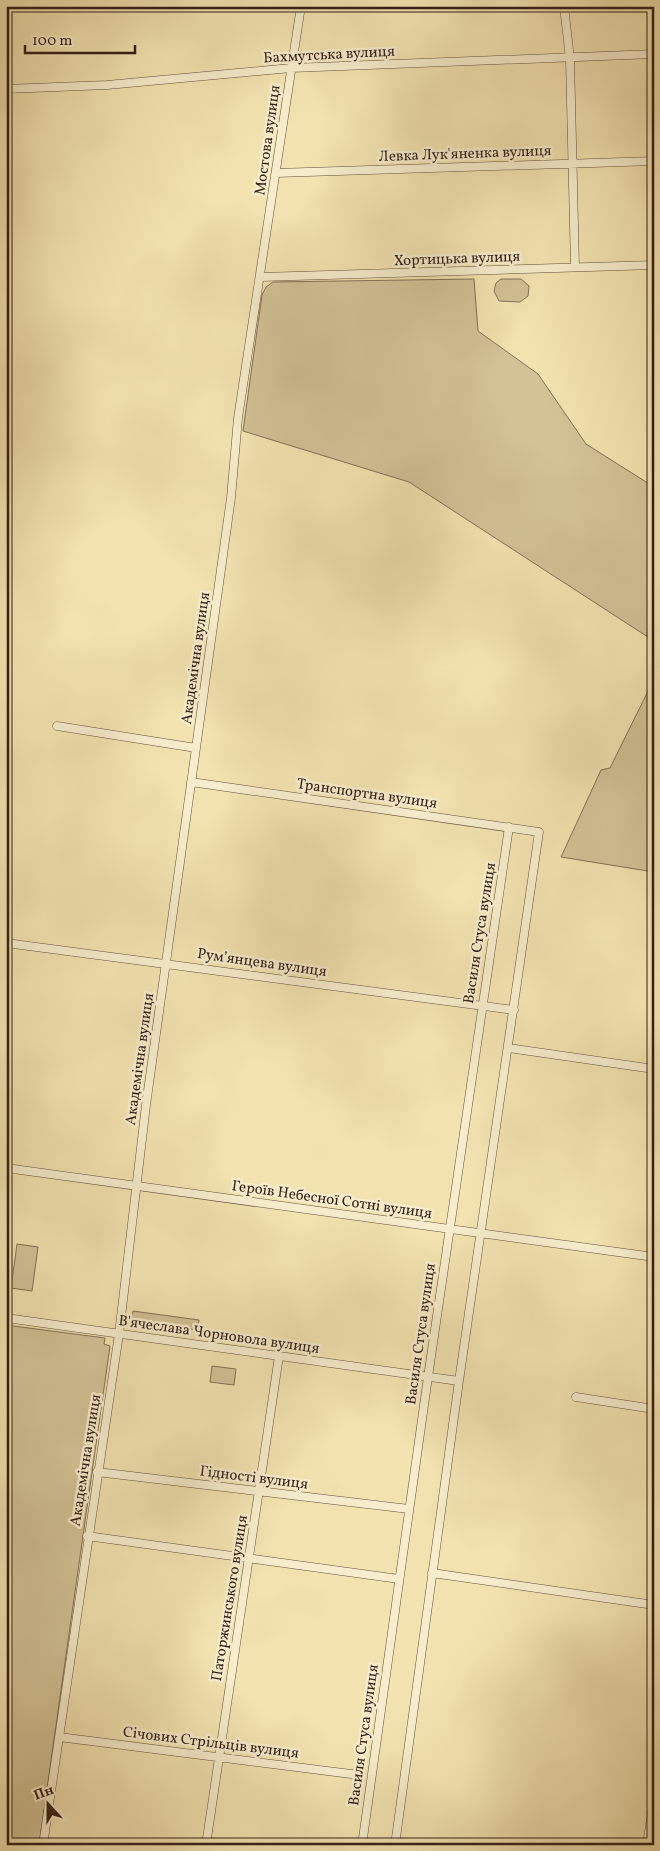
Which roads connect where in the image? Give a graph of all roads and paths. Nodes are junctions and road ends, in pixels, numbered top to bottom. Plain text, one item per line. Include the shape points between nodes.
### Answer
1 (300, 6) edge
2 (564, 6) edge
3 (654, 54) edge
4 (570, 59) junction
5 (291, 68) junction
6 (6, 89) edge
7 (654, 161) edge
8 (573, 164) junction
9 (276, 173) junction
10 (654, 264) edge
11 (575, 267) junction
12 (261, 277) junction
13 (57, 726) dead end
14 (196, 748) junction
15 (191, 782) junction
16 (509, 827) junction
17 (6, 943) edge
18 (166, 963) junction
19 (482, 1005) junction
20 (514, 1010) junction
21 (508, 1048) junction
22 (654, 1069) edge
23 (6, 1168) edge
24 (135, 1186) junction
25 (449, 1229) junction
26 (482, 1233) junction
27 (654, 1257) edge
28 (6, 1318) edge
29 (118, 1334) junction
30 (279, 1356) junction
31 (428, 1376) junction
32 (459, 1381) junction
33 (576, 1397) dead end
34 (654, 1409) edge
35 (96, 1472) junction
36 (259, 1491) junction
37 (409, 1509) junction
38 (87, 1536) junction
39 (249, 1557) junction
40 (432, 1574) junction
41 (399, 1579) junction
42 (654, 1605) edge
43 (59, 1737) junction
44 (219, 1756) junction
45 (359, 1775) dead end
46 (654, 1799) edge
47 (44, 1845) edge
48 (206, 1845) edge
49 (362, 1845) edge
50 (394, 1845) edge
51 (647, 1845) edge

1 - 5 street, Мостова вулиця
2 - 4 street
3 - 4 street, Бахмутська вулиця
4 - 5 street, Бахмутська вулиця
4 - 8 street
5 - 6 street, Бахмутська вулиця via 107,85
5 - 9 street, Мостова вулиця
7 - 8 street, Левка Лук'яненка вулиця
8 - 9 street, Левка Лук'яненка вулиця
8 - 11 street
9 - 12 street, Мостова вулиця
10 - 11 street, Хортицька вулиця
11 - 12 street, Хортицька вулиця
12 - 14 street, Академічна вулиця via 234,449 231,498
13 - 14 street
14 - 15 street, Академічна вулиця
15 - 16 street, Транспортна вулиця
15 - 18 street, Академічна вулиця
16 - 19 street, Василя Стуса вулиця
16 - 20 street, Транспортна вулиця via 539,832
17 - 18 street, Рум’янцева вулиця
18 - 19 street, Рум’янцева вулиця
18 - 24 street, Академічна вулиця
19 - 20 street, Рум’янцева вулиця
19 - 25 street, Василя Стуса вулиця
20 - 21 street
21 - 22 street
21 - 26 street
23 - 24 street, Героїв Небесної Сотні вулиця
24 - 25 street, Героїв Небесної Сотні вулиця
24 - 29 street, Академічна вулиця
25 - 26 street, Героїв Небесної Сотні вулиця
25 - 31 street, Василя Стуса вулиця
26 - 27 street, Героїв Небесної Сотні вулиця
26 - 32 street
28 - 29 street, В'ячеслава Чорновола вулиця
29 - 30 street, В'ячеслава Чорновола вулиця
29 - 35 street, Академічна вулиця
30 - 31 street, В'ячеслава Чорновола вулиця
30 - 36 street, Паторжинського вулиця
31 - 32 street, В'ячеслава Чорновола вулиця
31 - 37 street, Василя Стуса вулиця
32 - 40 street
33 - 34 street
35 - 36 street, Гідності вулиця
35 - 38 street, Академічна вулиця
36 - 37 street, Гідності вулиця
36 - 39 street, Паторжинського вулиця
37 - 41 street, Василя Стуса вулиця
38 - 39 street
38 - 43 street, Академічна вулиця
39 - 41 street
39 - 44 street, Паторжинського вулиця
40 - 42 street
40 - 50 street
41 - 49 street, Василя Стуса вулиця
43 - 44 street, Січових Стрільців вулиця
43 - 47 street, Академічна вулиця
44 - 45 street, Січових Стрільців вулиця
44 - 48 street, Паторжинського вулиця
46 - 51 street

